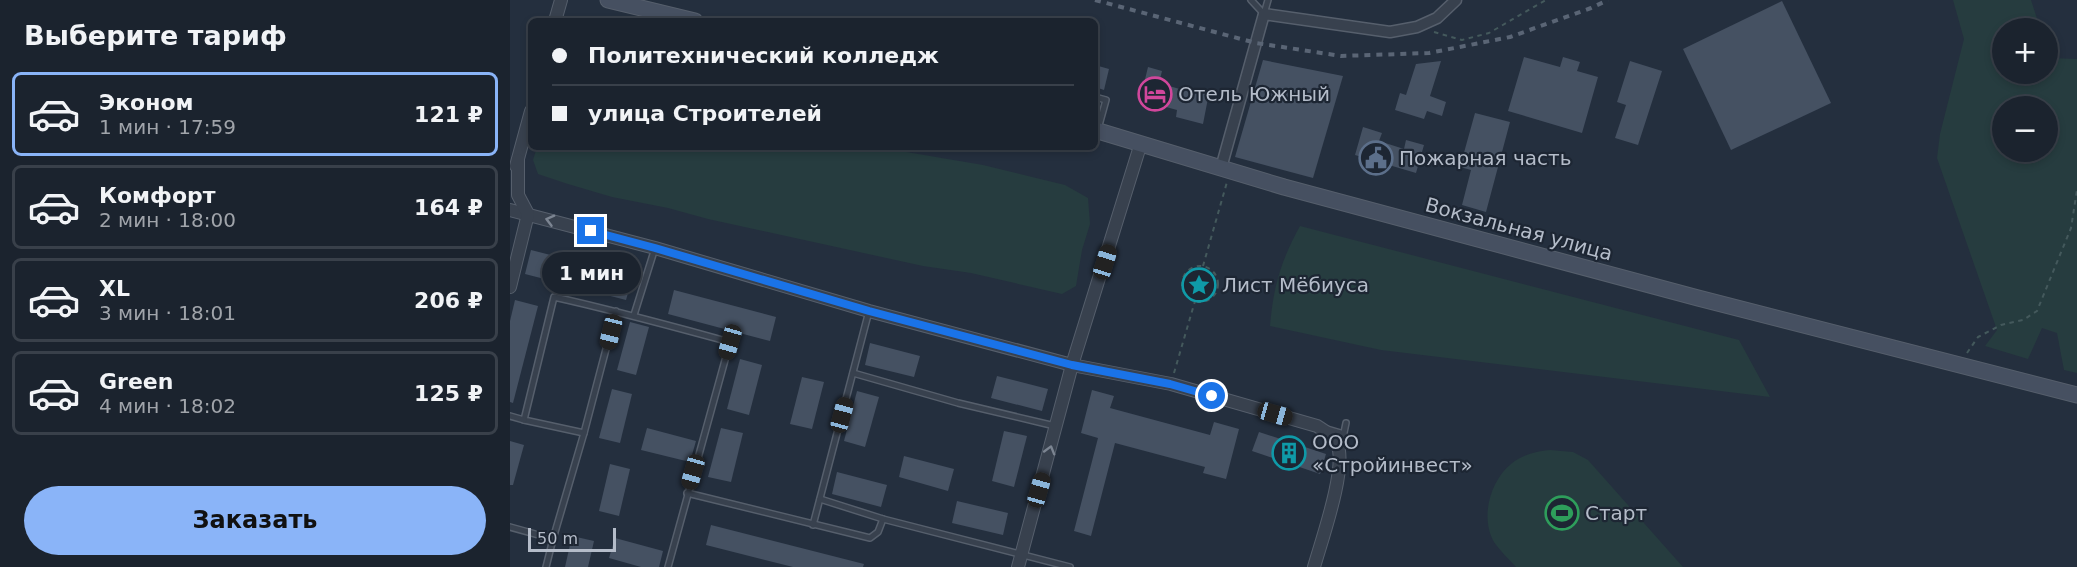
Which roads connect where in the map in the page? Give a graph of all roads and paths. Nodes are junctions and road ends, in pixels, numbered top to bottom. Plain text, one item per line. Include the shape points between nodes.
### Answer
1 (561, 0) edge
2 (609, 0) edge
3 (1251, 0) edge
4 (1268, 0) edge
5 (1456, 0) edge
6 (1546, 0) edge
7 (1264, 14) junction
8 (556, 18) edge
9 (683, 18) edge
10 (1417, 27) junction
11 (1098, 98) edge
12 (528, 122) edge
13 (1098, 124) edge
14 (1098, 131) edge
15 (1141, 143) junction
16 (518, 160) junction
17 (1226, 170) junction
18 (510, 178) edge
19 (2077, 190) edge
20 (510, 210) edge
21 (525, 211) junction
22 (655, 248) junction
23 (1203, 266) junction
24 (510, 287) edge
25 (1195, 301) junction
26 (616, 311) junction
27 (869, 311) junction
28 (634, 315) junction
29 (1959, 364) junction
30 (1072, 365) junction
31 (853, 373) junction
32 (1170, 384) junction
33 (2077, 395) edge
34 (510, 416) edge
35 (524, 420) junction
36 (1346, 423) dead end
37 (1057, 426) junction
38 (1317, 426) junction
39 (584, 433) junction
40 (1344, 434) junction
41 (1340, 451) junction
42 (687, 493) junction
43 (820, 500) junction
44 (883, 519) junction
45 (813, 525) junction
46 (510, 528) edge
47 (553, 539) junction
48 (1019, 561) edge
49 (546, 567) edge
50 (668, 567) edge
51 (1070, 567) edge
52 (1314, 567) edge

1 - 8 street
2 - 9 main road
3 - 7 lane
4 - 7 lane
5 - 10 street via 1437,18
6 - 10 path via 1489,33 1462,40
7 - 10 street via 1390,32
7 - 17 street
11 - 13 lane via 1106,100
12 - 16 street
14 - 15 main road, Вокзальная улица
15 - 17 main road, Вокзальная улица
15 - 30 street
16 - 18 street
16 - 21 street via 518,195
17 - 23 path
17 - 29 main road, Вокзальная улица
19 - 29 path via 2071,228 2037,311 1978,337
20 - 21 street
22 -> 21 street
21 - 24 street
22 - 27 street
22 - 28 lane
23 - 25 path via 1191,268 1183,277 1182,289
23 - 25 path via 1213,271 1218,288 1206,301
25 - 32 path
26 - 28 lane
26 - 35 lane via 554,297
26 - 39 lane
27 - 30 street
27 - 31 lane
28 - 42 lane via 730,342
29 - 33 main road, Вокзальная улица
30 - 32 street
30 - 37 street
31 - 37 lane
31 - 43 lane
32 - 38 street
34 - 35 lane
35 - 39 lane
36 - 40 lane
48 -> 37 street
38 - 40 lane
38 - 41 street via 1333,437
39 - 47 lane
40 - 41 lane
41 - 52 street via 1336,486
42 - 45 lane
42 - 50 lane
43 - 44 lane
43 - 45 lane
44 - 45 lane via 878,532 870,538
44 - 48 lane
46 - 47 lane
47 - 49 lane
48 - 51 lane

